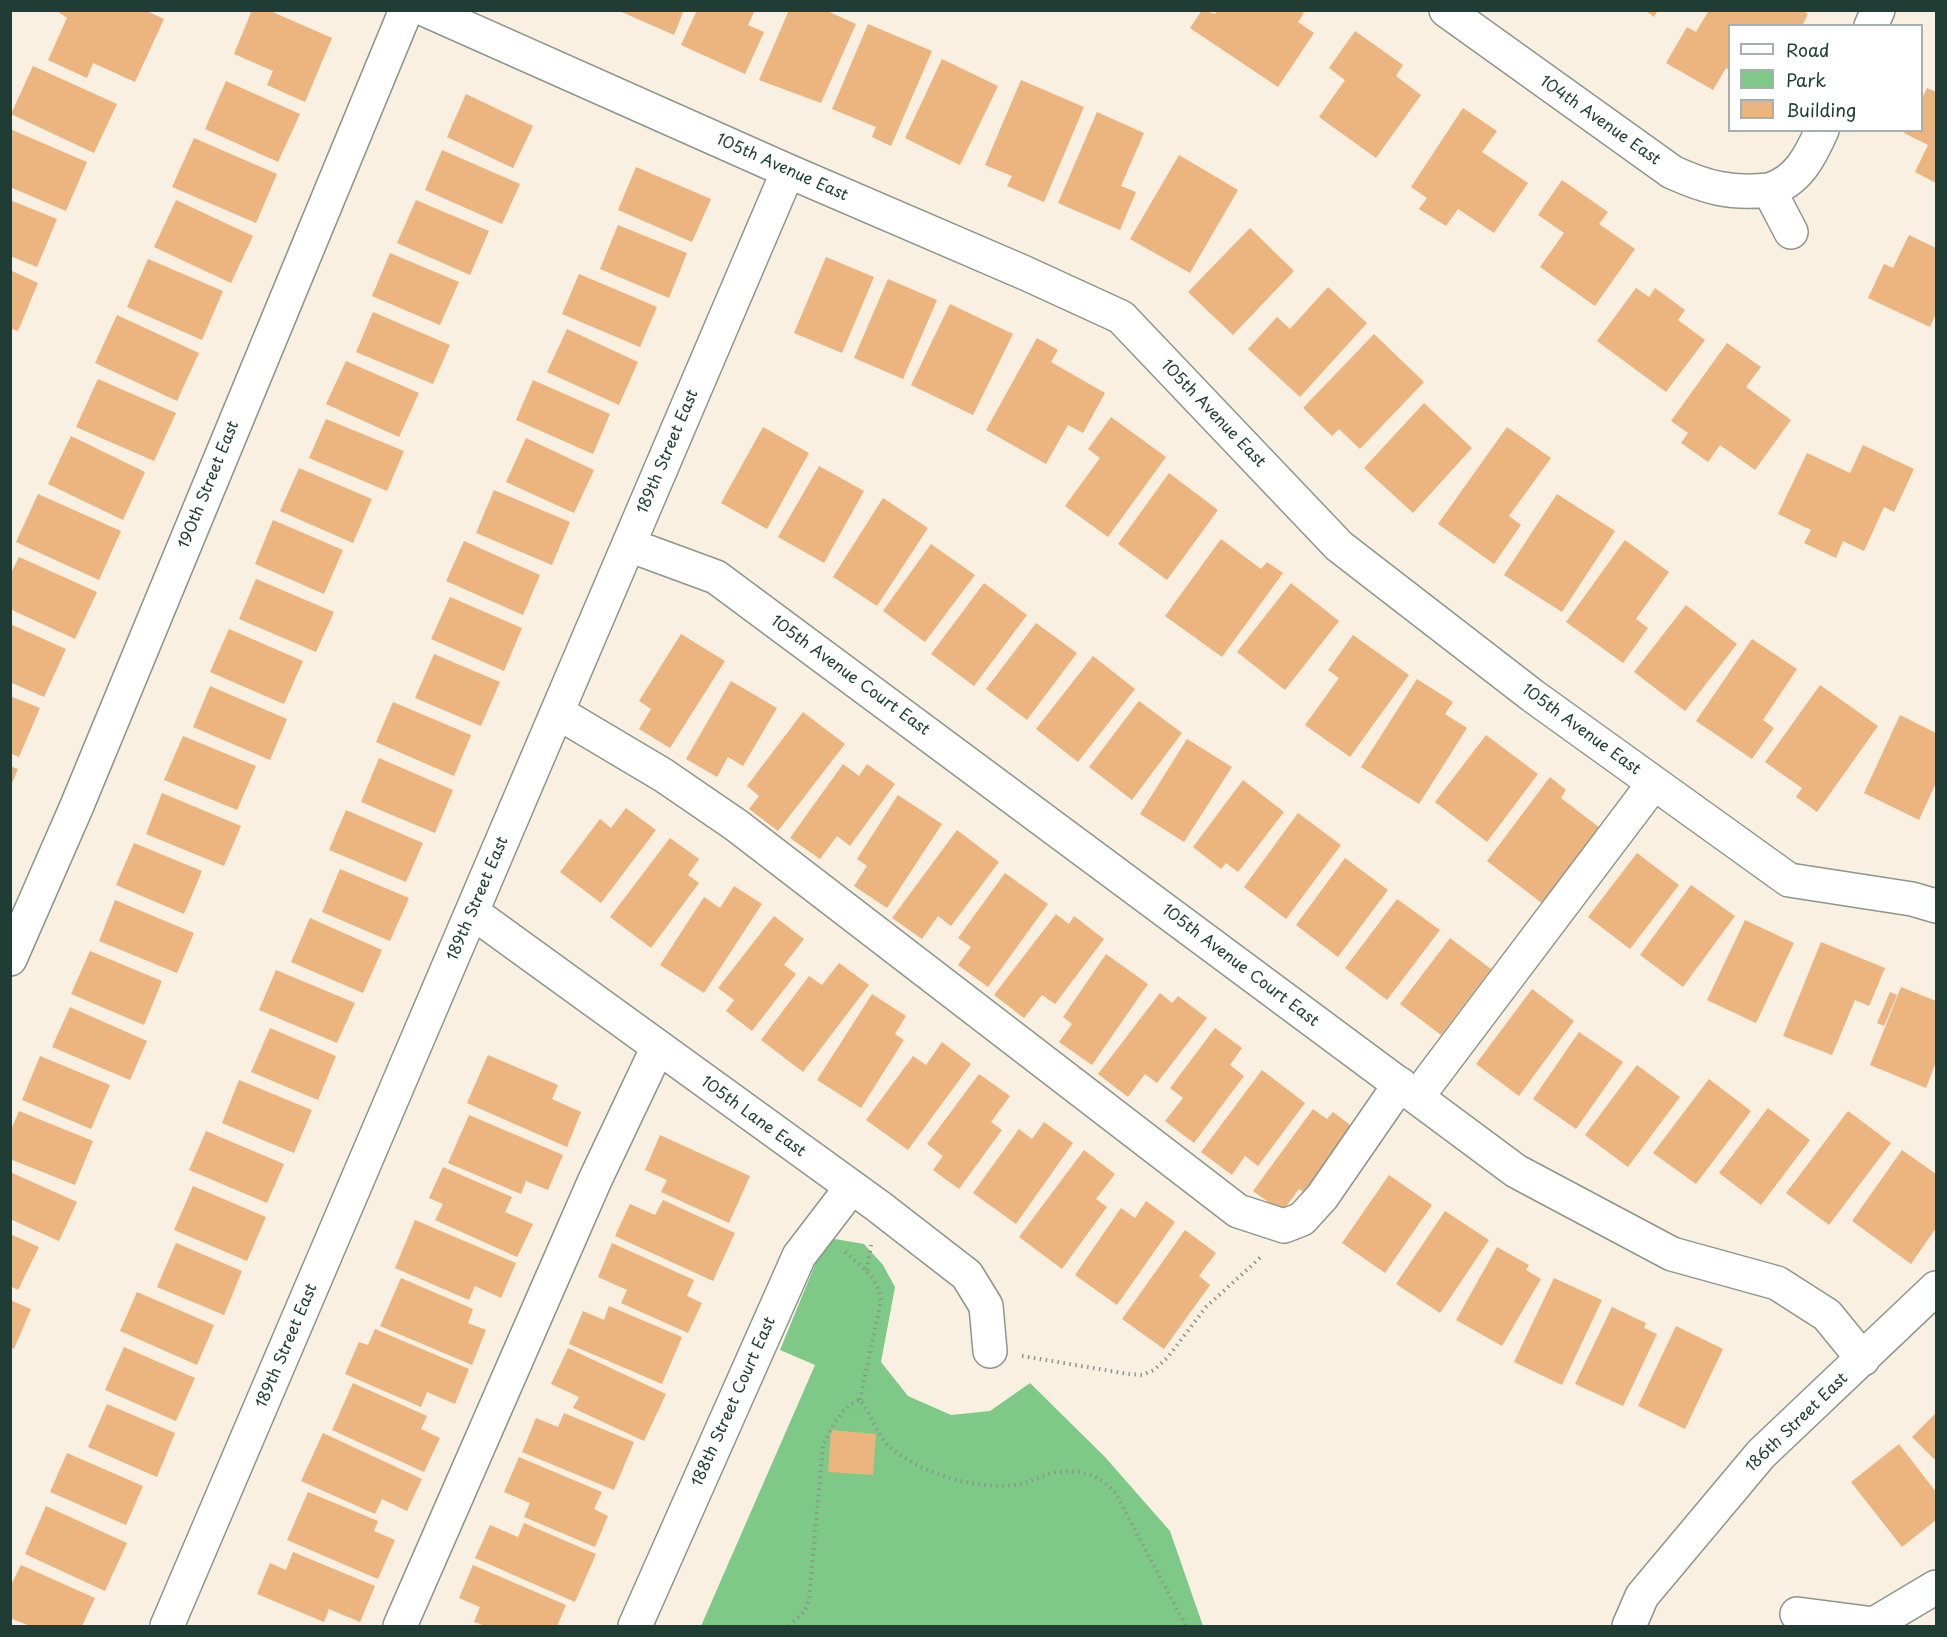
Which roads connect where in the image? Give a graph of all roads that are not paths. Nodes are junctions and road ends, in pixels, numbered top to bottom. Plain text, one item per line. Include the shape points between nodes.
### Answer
1 (406, 10) edge
2 (426, 10) edge
3 (1446, 10) edge
4 (1878, 10) edge
5 (1872, 24) edge
6 (1821, 132) edge
7 (788, 171) junction
8 (1769, 190) junction
9 (1791, 232) dead end
10 (629, 544) junction
11 (557, 712) junction
12 (1654, 783) junction
13 (1936, 906) edge
14 (472, 912) junction
15 (10, 959) edge
16 (658, 1047) junction
17 (1409, 1091) junction
18 (851, 1188) junction
19 (1936, 1288) edge
20 (990, 1351) road end
21 (1863, 1359) junction
22 (1936, 1587) edge
23 (1797, 1614) dead end
24 (171, 1625) edge
25 (400, 1626) edge
26 (635, 1626) edge
27 (1629, 1626) edge

1 - 15 street, 190th Street East
2 - 7 street, 105th Avenue East
3 - 8 street, 104th Avenue East via 1672,172 1701,185 1740,193
4 - 5 street
6 - 8 street via 1800,172 1782,186
7 - 10 street, 189th Street East
7 - 12 street, 105th Avenue East via 1121,317 1340,546 1533,696
8 - 9 street
10 - 11 street, 189th Street East
10 - 17 street, 105th Avenue Court East via 716,577
11 - 14 street, 189th Street East
11 - 17 street via 663,775 736,825 1238,1211 1284,1226 1302,1219
12 - 13 street, 105th Avenue East via 1789,880
12 - 17 street
14 - 16 street, 105th Lane East
14 - 24 street, 189th Street East
16 - 18 street, 105th Lane East
16 - 25 street via 595,1180
17 - 21 street, 105th Avenue Court East via 1516,1170 1672,1254 1777,1283 1827,1315
18 - 20 street, 105th Lane East via 967,1275 986,1306
18 - 26 street, 188th Street Court East via 799,1256
19 - 21 street, 186th Street East
21 - 27 street, 186th Street East via 1761,1454 1642,1596
22 - 23 street via 1874,1624

